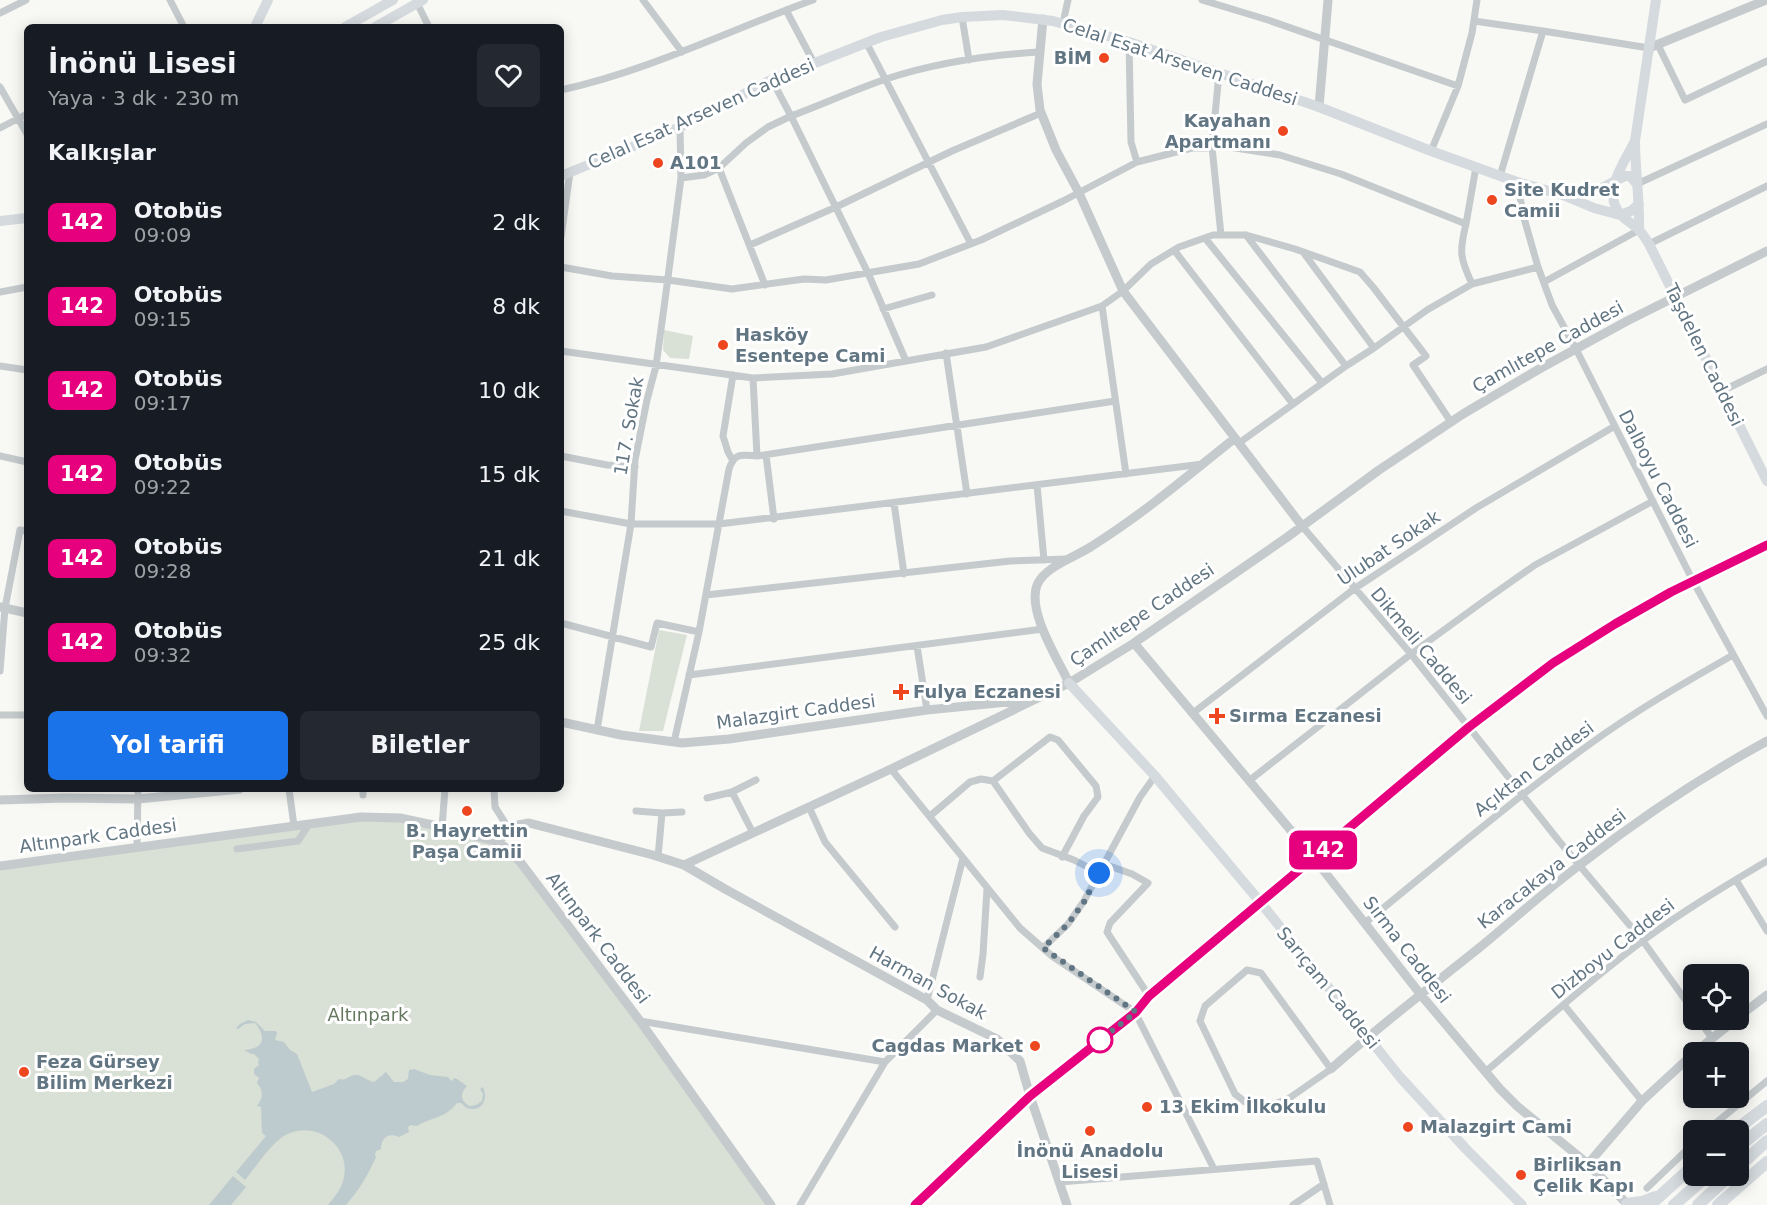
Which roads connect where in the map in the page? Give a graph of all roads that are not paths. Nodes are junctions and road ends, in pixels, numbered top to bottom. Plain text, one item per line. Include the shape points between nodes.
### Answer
1 (26, 0) edge
2 (170, 0) edge
3 (268, 0) edge
4 (393, 0) edge
5 (643, 0) edge
6 (813, 0) edge
7 (1068, 0) edge
8 (1203, 0) edge
9 (1329, 0) edge
10 (1477, 0) edge
11 (1656, 0) edge
12 (1766, 0) edge
13 (420, 2) edge
14 (786, 10) junction
15 (0, 13) edge
16 (962, 17) junction
17 (1043, 19) junction
18 (1474, 21) junction
19 (1063, 23) junction
20 (182, 24) edge
21 (256, 24) edge
22 (350, 24) edge
23 (380, 24) edge
24 (428, 24) edge
25 (1544, 31) junction
26 (1324, 39) junction
27 (866, 42) junction
28 (1129, 42) junction
29 (1653, 46) junction
30 (682, 52) junction
31 (1039, 52) junction
32 (969, 60) junction
33 (1767, 61) edge
34 (814, 63) junction
35 (1219, 73) junction
36 (886, 79) junction
37 (772, 80) junction
38 (1458, 86) junction
39 (0, 87) edge
40 (564, 89) edge
41 (1319, 107) junction
42 (1041, 113) junction
43 (24, 116) edge
44 (791, 116) junction
45 (19, 119) junction
46 (1767, 124) edge
47 (680, 127) junction
48 (0, 128) edge
49 (24, 128) edge
50 (1635, 141) junction
51 (1212, 147) junction
52 (1431, 151) junction
53 (1137, 162) junction
54 (930, 163) junction
55 (1476, 167) junction
56 (719, 168) junction
57 (566, 174) edge
58 (1500, 176) junction
59 (681, 178) junction
60 (1615, 180) junction
61 (1517, 182) junction
62 (1637, 184) junction
63 (1767, 186) edge
64 (1079, 193) junction
65 (1563, 195) junction
66 (564, 199) edge
67 (1639, 204) junction
68 (836, 207) junction
69 (1620, 215) junction
70 (24, 218) edge
71 (0, 221) edge
72 (1466, 224) junction
73 (1639, 230) junction
74 (1221, 235) junction
75 (1246, 235) junction
76 (1205, 238) junction
77 (971, 244) junction
78 (1649, 244) junction
79 (750, 245) junction
80 (1174, 250) junction
81 (1767, 251) edge
82 (1302, 252) junction
83 (1538, 267) junction
84 (564, 268) edge
85 (868, 273) junction
86 (668, 280) junction
87 (1544, 282) junction
88 (1472, 284) junction
89 (765, 285) junction
90 (24, 288) edge
91 (1123, 291) junction
92 (0, 292) edge
93 (932, 295) dead end
94 (1676, 297) junction
95 (1102, 306) junction
96 (883, 309) junction
97 (1404, 327) junction
98 (1374, 348) junction
99 (1576, 349) junction
100 (564, 351) edge
101 (946, 353) junction
102 (906, 361) junction
103 (0, 366) edge
104 (656, 366) junction
105 (1346, 366) junction
106 (1767, 369) edge
107 (24, 370) edge
108 (734, 375) junction
109 (753, 378) junction
110 (1322, 383) junction
111 (1722, 391) junction
112 (1115, 401) junction
113 (1293, 404) junction
114 (1451, 422) junction
115 (957, 425) junction
116 (1615, 426) junction
117 (1238, 441) junction
118 (766, 455) junction
119 (0, 456) edge
120 (757, 456) junction
121 (564, 457) edge
122 (732, 459) junction
123 (24, 461) edge
124 (1203, 464) junction
125 (635, 467) junction
126 (1126, 474) junction
127 (1767, 482) edge
128 (1037, 485) junction
129 (967, 494) junction
130 (1653, 501) junction
131 (894, 503) junction
132 (564, 512) edge
133 (774, 519) junction
134 (631, 524) junction
135 (719, 524) junction
136 (1302, 526) junction
137 (24, 531) edge
138 (1767, 545) edge
139 (1069, 559) junction
140 (1044, 560) junction
141 (904, 574) junction
142 (0, 576) edge
143 (9, 580) junction
144 (1693, 581) junction
145 (1354, 589) junction
146 (706, 595) junction
147 (3, 607) edge
148 (24, 613) edge
149 (564, 625) edge
150 (1043, 629) junction
151 (699, 632) junction
152 (612, 638) junction
153 (1134, 643) junction
154 (916, 646) junction
155 (1411, 654) junction
156 (1733, 655) junction
157 (0, 670) edge
158 (689, 675) junction
159 (1070, 683) junction
160 (1037, 699) junction
161 (927, 710) junction
162 (1193, 713) junction
163 (0, 715) edge
164 (24, 716) edge
165 (1767, 716) edge
166 (564, 723) edge
167 (1469, 727) junction
168 (597, 730) junction
169 (1767, 741) edge
170 (674, 742) junction
171 (891, 769) junction
172 (1155, 776) junction
173 (756, 780) dead end
174 (1250, 780) junction
175 (993, 781) junction
176 (179, 792) edge
177 (289, 792) edge
178 (445, 792) edge
179 (494, 792) edge
180 (732, 792) junction
181 (138, 794) edge
182 (1522, 795) junction
183 (707, 798) dead end
184 (0, 800) edge
185 (809, 807) junction
186 (636, 811) dead end
187 (682, 812) dead end
188 (662, 813) junction
189 (930, 816) junction
190 (309, 824) junction
191 (294, 826) junction
192 (442, 827) junction
193 (509, 829) junction
194 (243, 832) junction
195 (753, 833) junction
196 (498, 842) junction
197 (137, 846) junction
198 (658, 857) junction
199 (1062, 857) junction
200 (1313, 857) junction
201 (963, 858) junction
202 (1767, 861) edge
203 (1104, 864) junction
204 (684, 865) junction
205 (1579, 865) junction
206 (0, 866) edge
207 (1099, 873) junction
208 (1736, 879) junction
209 (987, 888) junction
210 (1260, 903) junction
211 (1365, 923) junction
212 (896, 927) dead end
213 (1767, 931) edge
214 (1643, 941) junction
215 (1043, 948) junction
216 (980, 977) dead end
217 (1421, 995) junction
218 (1767, 995) edge
219 (1149, 996) junction
220 (1683, 997) edge
221 (927, 1000) junction
222 (1564, 1005) junction
223 (1749, 1009) edge
224 (937, 1010) junction
225 (1136, 1012) junction
226 (640, 1021) junction
227 (1706, 1030) edge
228 (1722, 1030) edge
229 (1367, 1037) junction
230 (1712, 1038) junction
231 (1707, 1042) edge
232 (885, 1062) junction
233 (1683, 1063) edge
234 (1331, 1069) junction
235 (1485, 1072) junction
236 (1767, 1081) edge
237 (1030, 1096) junction
238 (1642, 1101) junction
239 (1767, 1106) edge
240 (1719, 1120) edge
241 (1749, 1120) edge
242 (1767, 1124) edge
243 (1749, 1138) edge
244 (1767, 1141) edge
245 (1683, 1154) edge
246 (1749, 1157) edge
247 (1767, 1162) edge
248 (1588, 1164) junction
249 (1214, 1169) junction
250 (1683, 1175) edge
251 (1060, 1182) junction
252 (1324, 1184) junction
253 (1696, 1186) edge
254 (1718, 1186) edge
255 (1647, 1188) dead end
256 (1665, 1191) junction
257 (1723, 1203) edge
258 (1628, 1204) edge
259 (771, 1205) edge
260 (800, 1205) edge
261 (915, 1205) edge
262 (1067, 1205) edge
263 (1293, 1205) edge
264 (1330, 1205) edge
265 (1522, 1205) edge
266 (1650, 1205) edge
267 (1674, 1205) edge
268 (1698, 1205) edge

1 - 15 street
2 - 20 street
3 - 21 main road
4 - 22 main road
5 - 30 street
6 - 14 street
7 - 19 street
8 - 26 street
9 - 26 street
10 - 18 street
11 - 29 main road
12 - 29 street
13 - 23 main road
13 - 24 street
14 - 30 street
14 - 34 street
16 - 17 main road, Celal Esat Arseven Caddesi via 1003,15
16 - 27 main road, Celal Esat Arseven Caddesi
16 - 32 street
17 - 19 main road, Celal Esat Arseven Caddesi
17 - 31 street
18 - 25 street
18 - 38 street
19 - 28 main road, Celal Esat Arseven Caddesi
25 - 29 street
25 - 58 street
26 - 38 street
26 - 41 street
27 - 34 main road, Celal Esat Arseven Caddesi
27 - 36 street
28 - 35 main road, Celal Esat Arseven Caddesi
28 - 53 street via 1131,142
29 - 33 street via 1685,100
29 - 50 main road
30 - 40 street
31 - 32 street
31 - 42 street via 1037,84
32 - 36 street
34 - 37 main road, Celal Esat Arseven Caddesi
35 - 41 main road, Celal Esat Arseven Caddesi
35 - 51 street
36 - 44 street
36 - 54 street
37 - 44 street
37 - 47 main road, Celal Esat Arseven Caddesi
38 - 52 street
39 - 45 street
41 - 52 main road, Celal Esat Arseven Caddesi
42 - 54 street
42 - 64 street
43 - 45 street
44 - 56 street via 768,127
44 - 68 street
45 - 48 street
45 - 49 street
46 - 62 street
47 - 57 main road, Celal Esat Arseven Caddesi
47 - 59 street, 117. Sokak
50 - 60 main road
50 - 62 main road
51 - 53 street
51 - 72 street via 1280,155 1341,174
51 - 74 street
52 - 55 main road, Celal Esat Arseven Caddesi
53 - 64 street
54 - 68 street
54 - 77 street
55 - 58 main road, Celal Esat Arseven Caddesi
55 - 72 street
56 - 59 street
56 - 79 street
57 - 66 street
58 - 61 main road, Celal Esat Arseven Caddesi
59 - 86 street, 117. Sokak
60 - 62 main road via 1630,176
60 - 65 main road via 1596,191
60 - 69 main road via 1613,195
61 - 65 main road, Celal Esat Arseven Caddesi
61 - 83 street, Dalboyu Caddesi
62 - 67 main road
63 - 78 street
64 - 77 street
64 - 91 street
65 - 69 main road, Celal Esat Arseven Caddesi
67 - 69 main road
67 - 73 main road
68 - 79 street
68 - 85 street
69 - 73 main road, Taşdelen Caddesi
70 - 71 main road
72 - 88 street via 1461,245 1463,265
73 - 78 main road, Taşdelen Caddesi
73 - 87 street
74 - 75 street
74 - 76 street
75 - 82 street
75 - 105 street
76 - 80 street
76 - 110 street
77 - 85 street via 924,262
78 - 94 main road, Taşdelen Caddesi
79 - 89 street
80 - 91 street via 1151,264
80 - 113 street
81 - 94 street, Çamlıtepe Caddesi
82 - 97 street via 1359,272
82 - 98 street
83 - 87 street, Dalboyu Caddesi
83 - 88 street
84 - 86 street
85 - 89 street
85 - 96 street
86 - 89 street via 732,289
86 - 104 street, 117. Sokak
87 - 99 street, Dalboyu Caddesi
88 - 97 street
90 - 92 street
91 - 95 street
91 - 117 street
93 - 96 street
94 - 99 street, Çamlıtepe Caddesi
94 - 111 main road, Taşdelen Caddesi
95 - 101 street via 986,346
95 - 112 street
96 - 102 street
97 - 98 street
97 - 114 street via 1426,356 1413,365
98 - 105 street
99 - 114 street, Çamlıtepe Caddesi
99 - 116 street, Dalboyu Caddesi
100 - 104 street
101 - 102 street
101 - 115 street
102 - 109 street via 832,374
103 - 107 street
104 - 108 street
104 - 125 street, 117. Sokak
105 - 110 street
106 - 111 street
108 - 109 street
108 - 122 street via 723,436
109 - 120 street
110 - 113 street
111 - 127 main road, Taşdelen Caddesi
112 - 115 street
112 - 126 street
113 - 117 street
114 - 136 street, Çamlıtepe Caddesi
115 - 118 street
115 - 129 street
116 - 130 street, Dalboyu Caddesi
116 - 145 street, Ulubat Sokak via 1476,508
117 - 124 street
117 - 136 street
118 - 120 street
118 - 133 street
119 - 123 street
120 - 122 street via 739,455
121 - 125 street
122 - 135 street
124 - 126 street
124 - 139 street via 1138,515
125 - 134 street, 117. Sokak
126 - 128 street
128 - 129 street
128 - 140 street
129 - 131 street
130 - 144 street, Dalboyu Caddesi
130 - 155 street via 1536,565
131 - 133 street
131 - 141 street
132 - 134 street
133 - 135 street
134 - 135 street
134 - 152 street, 117. Sokak
135 - 146 street
136 - 145 street, Dikmeli Caddesi
136 - 153 street, Çamlıtepe Caddesi
137 - 143 street via 20,530
138 - 144 street
139 - 140 street
139 - 150 street via 1044,573 1037,586 1035,606
140 - 141 street
141 - 146 street
142 - 143 street
143 - 147 street
144 - 156 street, Dalboyu Caddesi
144 - 167 street via 1553,663
145 - 155 street, Dikmeli Caddesi
145 - 162 street, Ulubat Sokak
146 - 151 street
147 - 148 street
147 - 157 street
149 - 152 street
150 - 154 street
150 - 159 street
151 - 152 street via 657,623 651,647
151 - 158 street
152 - 168 street, 117. Sokak
153 - 159 street, Çamlıtepe Caddesi
153 - 162 street, Sırma Caddesi
154 - 158 street
154 - 161 street
155 - 167 street, Dikmeli Caddesi
155 - 174 street
156 - 165 street, Dalboyu Caddesi
156 - 182 street, Açıktan Caddesi via 1647,705
158 - 170 street
159 - 160 street, Çamlıtepe Caddesi
159 - 172 main road, Sarıçam Caddesi
160 - 161 street, Malazgirt Caddesi
160 - 171 street, Çamlıtepe Caddesi
161 - 170 street, Malazgirt Caddesi via 729,739
162 - 174 street, Sırma Caddesi
163 - 164 street
166 - 168 street, Malazgirt Caddesi
167 - 182 street, Dikmeli Caddesi
167 - 200 street
168 - 170 street, Malazgirt Caddesi
169 - 205 street, Karacakaya Caddesi via 1660,805
171 - 185 street, Çamlıtepe Caddesi
171 - 189 street
172 - 203 street
172 - 210 main road, Sarıçam Caddesi
173 - 180 street
174 - 200 street, Sırma Caddesi
175 - 189 street via 981,778 970,782
175 - 199 street via 1035,841
175 - 199 street via 1050,737 1058,740 1096,786 1098,797
176 - 181 street
177 - 191 street
178 - 192 street
179 - 193 street via 495,807
180 - 183 street
180 - 195 street
181 - 184 street
181 - 197 street
182 - 205 street, Dikmeli Caddesi
182 - 211 street, Açıktan Caddesi
185 - 195 street, Çamlıtepe Caddesi
185 - 212 street via 825,842
186 - 188 street
187 - 188 street
188 - 198 street
189 - 201 street
190 - 191 street, Altınpark Caddesi
190 - 192 street, Altınpark Caddesi via 361,817 400,818
190 - 194 street via 298,841 237,851
191 - 194 street, Altınpark Caddesi
192 - 196 street, Altınpark Caddesi
193 - 196 street
193 - 198 street via 529,823
194 - 197 street, Altınpark Caddesi
195 - 204 street, Çamlıtepe Caddesi
196 - 226 street, Altınpark Caddesi via 521,863
197 - 206 street, Altınpark Caddesi
198 - 204 street
199 - 207 street
200 - 210 street
200 - 211 street, Sırma Caddesi
201 - 209 street
201 - 221 street
202 - 208 street, Dizboyu Caddesi
203 - 207 street
203 - 219 street via 1148,883 1110,923 1107,932
204 - 221 street, Harman Sokak
205 - 214 street, Dikmeli Caddesi
205 - 217 street, Karacakaya Caddesi
207 - 215 street via 1068,924
208 - 213 street
208 - 214 street, Dizboyu Caddesi
209 - 215 street via 1020,928
209 - 216 street
210 - 219 street
210 - 229 main road, Sarıçam Caddesi
211 - 217 street, Sırma Caddesi
214 - 220 street, Dikmeli Caddesi
214 - 222 street, Dizboyu Caddesi
215 - 225 street
217 - 229 street, Karacakaya Caddesi
217 - 235 street, Sırma Caddesi
218 - 223 street
219 - 225 street
221 - 224 street, Harman Sokak
222 - 235 street, Dizboyu Caddesi
222 - 238 street
224 - 232 street
224 - 237 street, Harman Sokak via 997,1039 1020,1061
225 - 237 street
225 - 249 street
226 - 232 street
226 - 259 street, Altınpark Caddesi
227 - 230 street
228 - 230 street
229 - 234 street, Karacakaya Caddesi
229 - 265 main road, Sarıçam Caddesi via 1428,1109
230 - 231 street
232 - 260 street
233 - 238 street
234 - 234 street via 1261,973 1246,970 1205,1006 1200,1021 1235,1094 1245,1102 1274,1104 1288,1100
235 - 248 street, Sırma Caddesi via 1517,1106
236 - 240 street
237 - 251 street, Harman Sokak
237 - 261 street
238 - 248 street
239 - 241 highway
242 - 243 highway
244 - 246 highway
245 - 255 street
247 - 257 highway
248 - 258 street, Sırma Caddesi
249 - 251 street
249 - 252 street via 1317,1161
250 - 256 highway
251 - 262 street, Harman Sokak
252 - 263 street
252 - 264 street
253 - 267 highway
254 - 268 highway
256 - 258 highway via 1650,1200
256 - 266 highway

